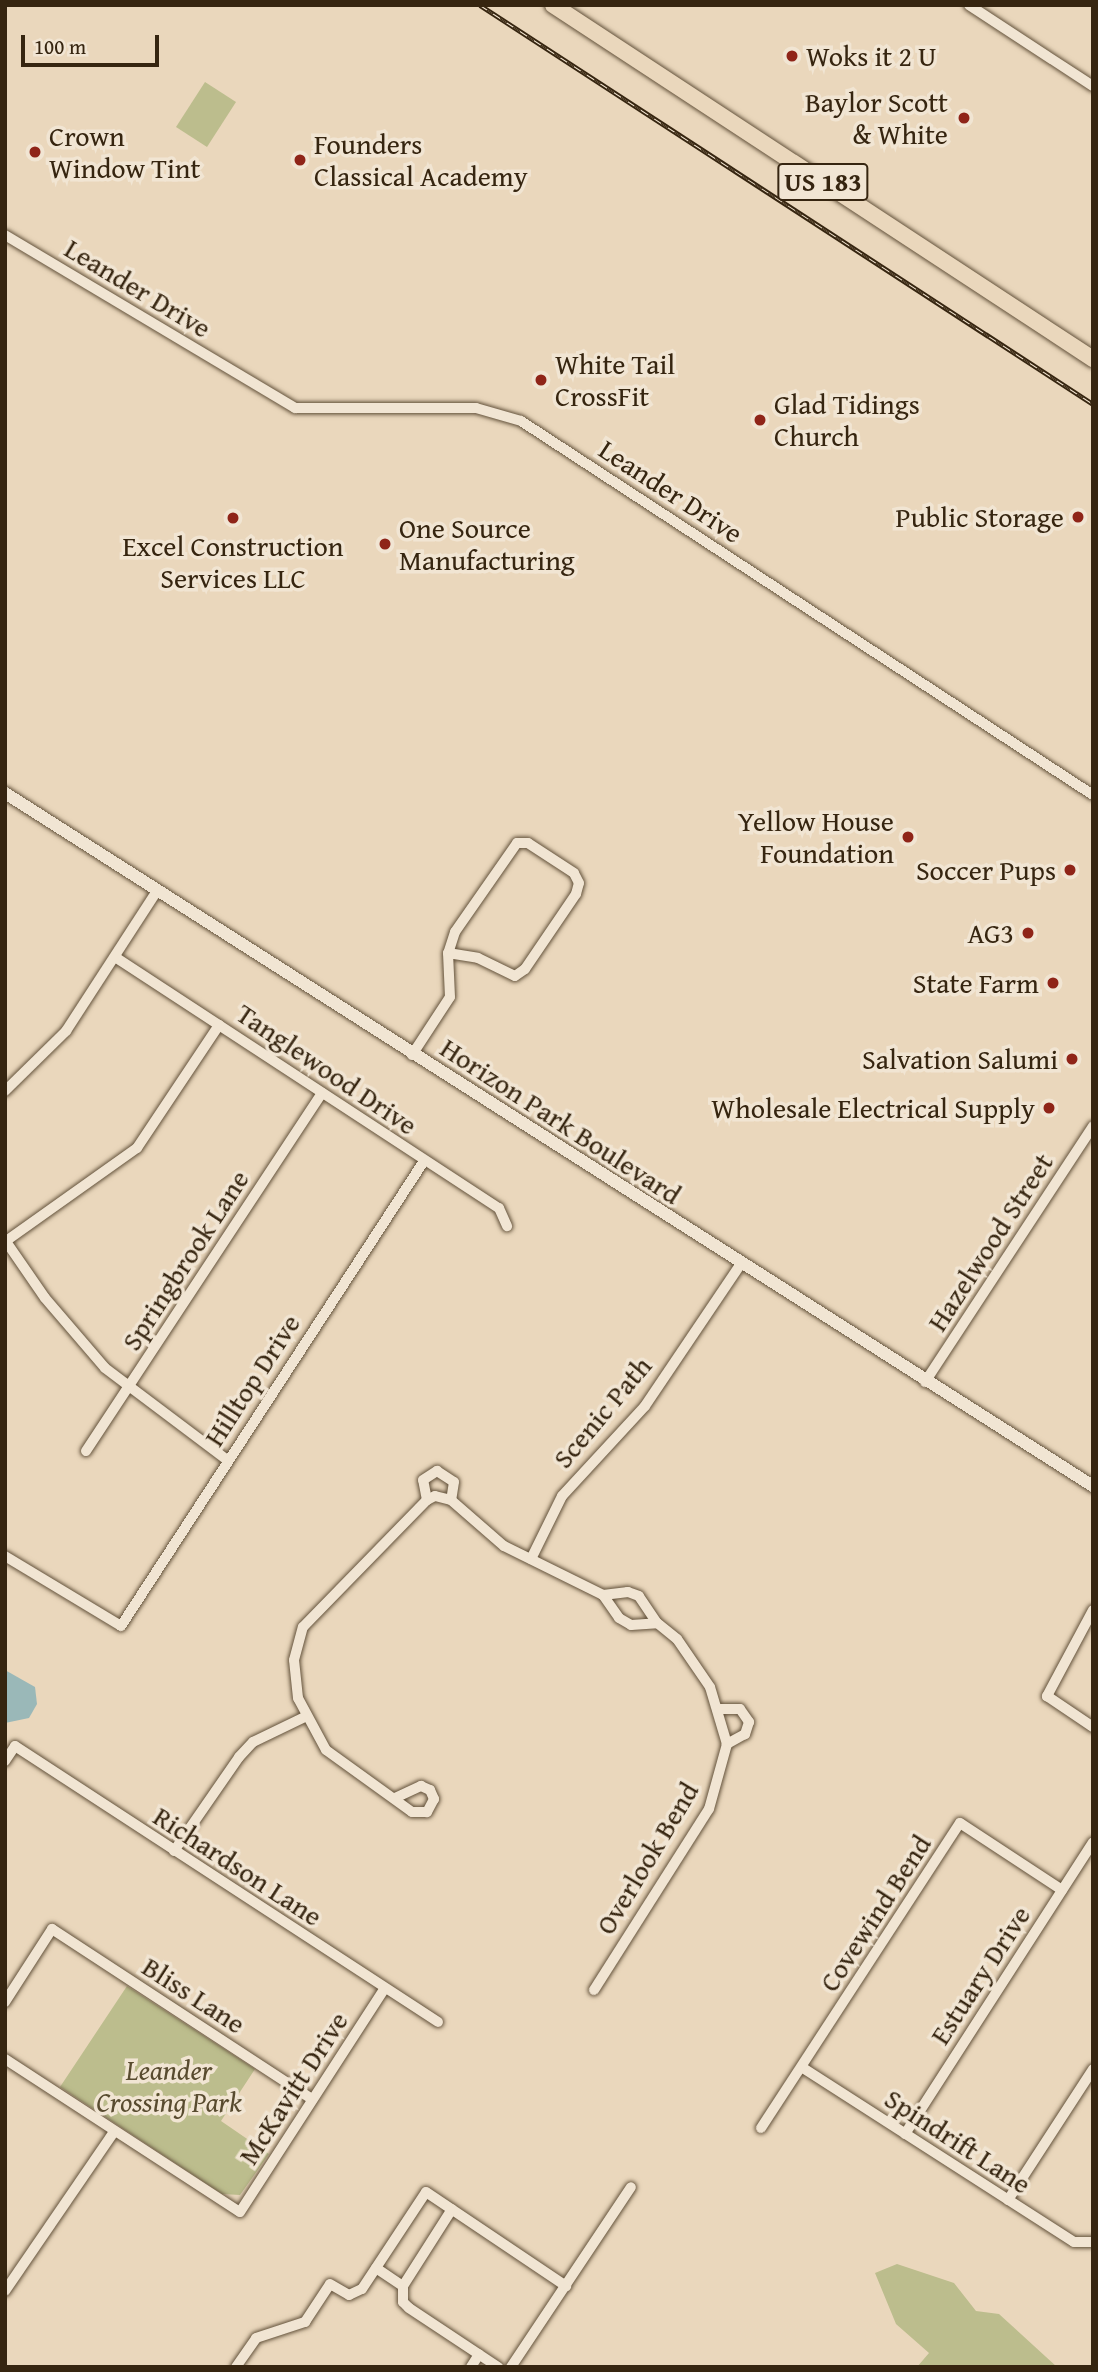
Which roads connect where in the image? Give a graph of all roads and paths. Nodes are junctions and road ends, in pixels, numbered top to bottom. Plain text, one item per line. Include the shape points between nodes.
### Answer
1 (969, 5) edge
2 (562, 8) edge
3 (1093, 86) edge
4 (5, 235) edge
5 (1093, 359) edge
6 (5, 793) edge
7 (1093, 795) edge
8 (158, 891) junction
9 (448, 953) junction
10 (115, 957) junction
11 (219, 1026) junction
12 (412, 1055) junction
13 (5, 1091) edge
14 (322, 1093) junction
15 (1093, 1126) edge
16 (424, 1161) junction
17 (507, 1226) dead end
18 (6, 1240) edge
19 (740, 1265) junction
20 (925, 1382) junction
21 (128, 1388) junction
22 (86, 1451) dead end
23 (227, 1460) junction
24 (1093, 1486) edge
25 (427, 1500) junction
26 (451, 1500) junction
27 (5, 1556) edge
28 (531, 1559) junction
29 (603, 1595) junction
30 (1093, 1610) edge
31 (657, 1623) junction
32 (720, 1709) junction
33 (305, 1717) junction
34 (1093, 1727) edge
35 (727, 1744) junction
36 (5, 1760) edge
37 (395, 1798) dead end
38 (1093, 1842) edge
39 (174, 1851) junction
40 (1062, 1889) junction
41 (384, 1989) junction
42 (594, 1990) dead end
43 (5, 2002) edge
44 (438, 2022) dead end
45 (5, 2060) edge
46 (803, 2068) junction
47 (1093, 2070) edge
48 (312, 2099) junction
49 (761, 2128) dead end
50 (114, 2132) junction
51 (905, 2134) junction
52 (631, 2187) dead end
53 (1008, 2200) junction
54 (452, 2209) junction
55 (1093, 2242) edge
56 (376, 2268) junction
57 (403, 2286) junction
58 (566, 2286) junction
59 (5, 2291) edge
60 (479, 2354) junction
61 (236, 2367) edge
62 (471, 2367) edge
63 (498, 2367) edge
64 (511, 2367) edge

1 - 3 street
2 - 5 main road, US 183
4 - 7 street, Leander Drive via 295,408 476,408 522,421
6 - 8 street, Horizon Park Boulevard
8 - 10 street
8 - 12 street, Horizon Park Boulevard
9 - 9 street via 478,958 515,976 525,969 576,894 579,883 574,873 528,843 517,843 455,932
9 - 12 street via 450,997
10 - 11 street, Tanglewood Drive
10 - 13 street via 55,1045
11 - 14 street, Tanglewood Drive
11 - 18 street via 136,1148
12 - 19 street, Horizon Park Boulevard
14 - 16 street, Tanglewood Drive
14 - 21 street, Springbrook Lane
15 - 20 street, Hazelwood Street
16 - 17 street, Tanglewood Drive via 499,1208
16 - 23 street, Hilltop Drive
18 - 21 street via 70,1329
19 - 20 street, Horizon Park Boulevard
19 - 28 street, Scenic Path via 645,1406 562,1496
20 - 24 street, Horizon Park Boulevard
21 - 22 street, Springbrook Lane
21 - 23 street
23 - 27 street, Hilltop Drive via 121,1626
25 - 26 street via 435,1496
25 - 26 street, Overlook Bend via 423,1480 437,1471 454,1482
25 - 33 street, Overlook Bend via 303,1628 293,1660
26 - 28 street, Overlook Bend via 505,1546
28 - 29 street, Overlook Bend
29 - 31 street, Overlook Bend via 619,1618 631,1625
29 - 31 street, Overlook Bend via 628,1592 639,1596
30 - 34 street via 1047,1696
31 - 32 street, Overlook Bend via 677,1639 699,1668
32 - 35 street, Overlook Bend
32 - 35 street, Overlook Bend via 740,1709 749,1722 745,1734
33 - 37 street, Overlook Bend via 334,1757
33 - 39 street via 246,1750
35 - 42 street, Overlook Bend via 709,1809
36 - 39 street, Richardson Lane via 15,1746
38 - 40 street, Estuary Drive
39 - 41 street, Richardson Lane
40 - 46 street, Covewind Bend via 960,1823
40 - 51 street, Estuary Drive
41 - 44 street, Richardson Lane
41 - 48 street, McKavitt Drive
43 - 48 street, Bliss Lane via 52,1929
45 - 50 street
46 - 49 street, Covewind Bend
46 - 51 street, Spindrift Lane
47 - 53 street
48 - 50 street, McKavitt Drive via 240,2212
50 - 59 street
51 - 53 street, Spindrift Lane
52 - 58 street
53 - 55 street, Spindrift Lane via 1074,2242
54 - 56 street via 426,2192
54 - 57 street
54 - 58 street
56 - 57 street
56 - 61 street via 355,2294 330,2284 305,2322 256,2338
57 - 60 street via 403,2302 409,2308
58 - 64 street
60 - 62 street
60 - 63 street

